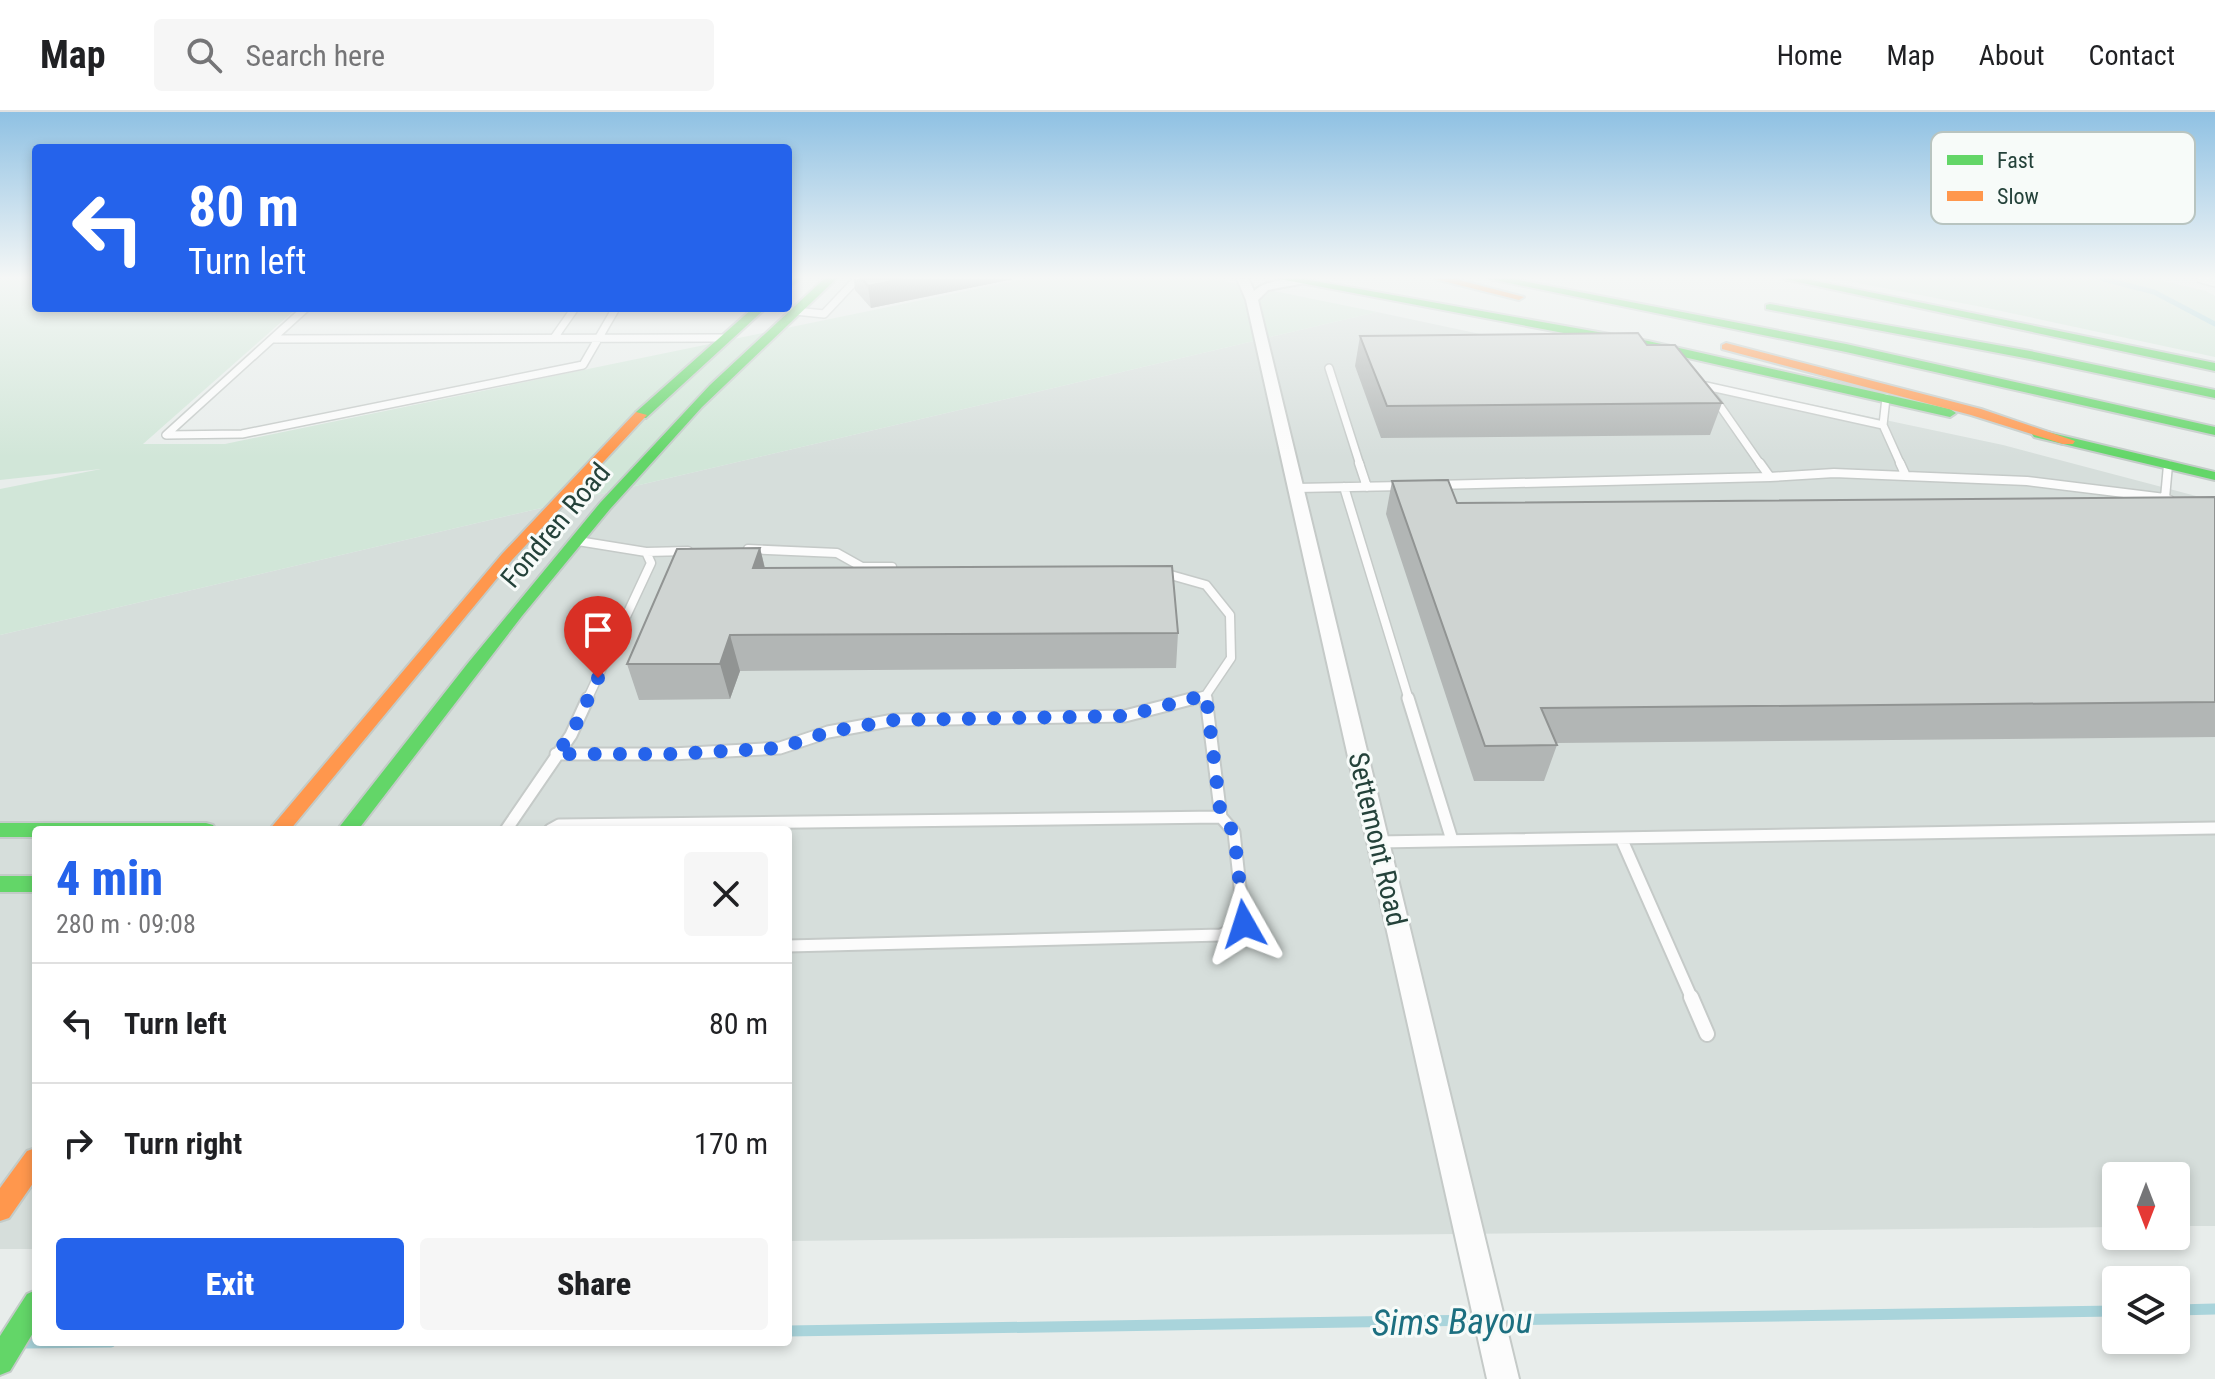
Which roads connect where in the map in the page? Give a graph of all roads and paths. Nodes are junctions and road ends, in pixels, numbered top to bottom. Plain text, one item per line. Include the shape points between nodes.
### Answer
1 (518, 338) edge
2 (596, 338) edge
3 (723, 338) joint
4 (765, 338) edge
5 (1261, 338) edge
6 (1610, 338) edge
7 (1689, 338) edge
8 (1797, 338) edge
9 (1903, 338) edge
10 (1942, 338) edge
11 (2076, 338) edge
12 (272, 339) joint
13 (759, 344) junction
14 (2211, 366) edge
15 (1329, 368) dead end
16 (2215, 394) edge
17 (1886, 398) junction
18 (2215, 407) edge
19 (1883, 425) junction
20 (2215, 431) edge
21 (2068, 441) junction
22 (2168, 465) junction
23 (1906, 476) junction
24 (2215, 476) edge
25 (1770, 477) junction
26 (1429, 485) edge
27 (1413, 486) edge
28 (1344, 487) junction
29 (1367, 487) junction
30 (1296, 488) junction
31 (2165, 498) junction
32 (2177, 501) edge
33 (553, 538) junction
34 (730, 549) edge
35 (702, 550) edge
36 (646, 552) junction
37 (905, 568) edge
38 (1145, 569) edge
39 (1206, 695) junction
40 (556, 754) junction
41 (1221, 817) junction
42 (282, 826) edge
43 (350, 826) edge
44 (509, 826) edge
45 (557, 826) edge
46 (2215, 828) edge
47 (0, 830) edge
48 (32, 830) edge
49 (1621, 838) junction
50 (1452, 840) junction
51 (1378, 842) junction
52 (0, 884) edge
53 (32, 884) edge
54 (792, 946) edge
55 (1707, 1034) dead end
56 (32, 1165) edge
57 (2, 1206) edge
58 (32, 1309) edge
59 (0, 1361) edge
60 (1503, 1379) edge

1 - 12 lane
2 - 12 lane via 583,365 242,434 166,435
3 - 13 main road
3 - 33 main road, Fondren Road via 634,423
4 - 13 main road, Fondren Road
5 - 30 street, Settemont Road
6 - 17 main road
7 - 21 main road
8 - 20 main road
9 - 18 main road
10 - 16 main road
11 - 14 main road
13 - 33 main road, Fondren Road
15 - 29 lane
17 - 19 lane
17 - 21 main road
19 - 23 lane
19 - 25 lane via 1706,386
21 - 22 main road
22 - 24 main road
22 - 31 lane
23 - 25 lane
23 - 31 lane via 2027,481
25 - 26 lane
27 - 29 lane
28 - 29 lane
28 - 30 lane
28 - 50 lane
30 - 51 street, Settemont Road
31 - 32 lane
33 - 36 lane
33 - 42 main road, Fondren Road via 437,638
33 - 43 main road, Fondren Road
34 - 37 lane via 837,553 862,567
35 - 36 lane
36 - 40 lane via 651,563 571,735
38 - 39 lane via 1206,585 1230,615 1231,658
39 - 40 lane via 1125,716 894,720 828,732 780,748
39 - 41 lane
40 - 44 lane
41 - 45 lane
41 - 54 lane via 1234,832 1244,924 1221,935
46 - 49 lane
47 - 48 main road
49 - 50 lane
49 - 55 lane
50 - 51 lane
51 - 60 street, Settemont Road
52 - 53 main road
56 - 57 main road
58 - 59 main road

